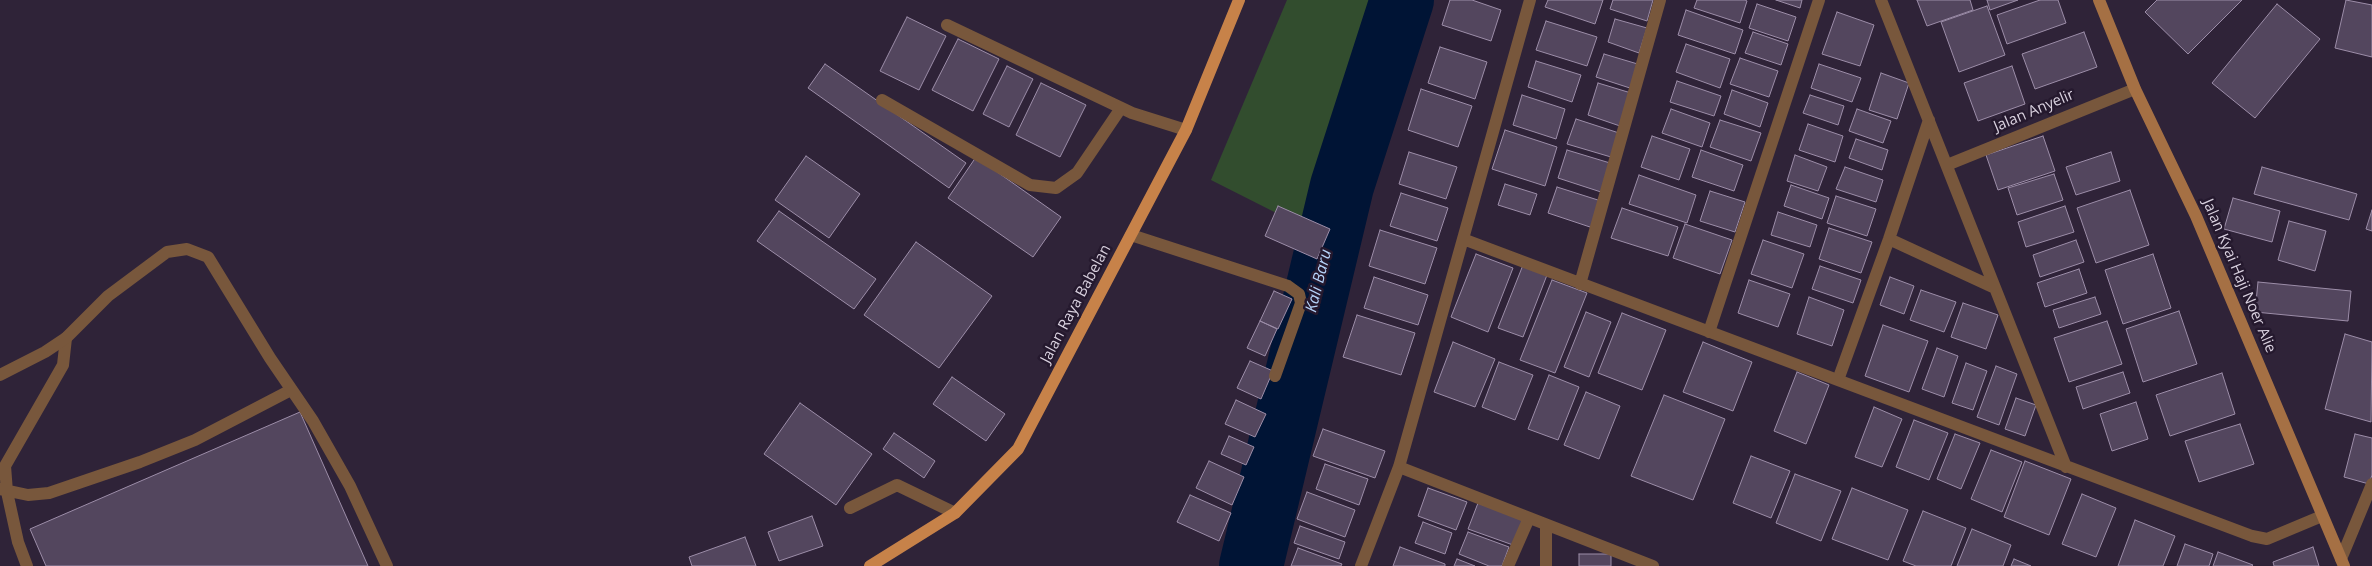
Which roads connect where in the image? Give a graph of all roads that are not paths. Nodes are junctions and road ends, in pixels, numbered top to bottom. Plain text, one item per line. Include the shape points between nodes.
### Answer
1 (1239, 0) edge
2 (1530, 0) edge
3 (1660, 0) edge
4 (1819, 0) edge
5 (1881, 0) edge
6 (2098, 0) edge
7 (947, 25) dead end
8 (2135, 89) junction
9 (882, 100) dead end
10 (1121, 108) junction
11 (1928, 120) junction
12 (1186, 130) junction
13 (1947, 166) junction
14 (1131, 235) junction
15 (1463, 239) junction
16 (1889, 239) junction
17 (1580, 284) junction
18 (1995, 288) junction
19 (1709, 332) junction
20 (66, 338) junction
21 (0, 375) edge
22 (1275, 376) dead end
23 (1838, 380) junction
24 (291, 390) junction
25 (1398, 467) junction
26 (2066, 467) junction
27 (2372, 484) edge
28 (4, 490) edge
29 (850, 508) dead end
30 (955, 514) junction
31 (2322, 516) junction
32 (1529, 518) junction
33 (1546, 525) junction
34 (2343, 562) edge
35 (27, 566) edge
36 (386, 566) edge
37 (870, 566) edge
38 (1360, 566) edge
39 (1508, 566) edge
40 (1546, 566) edge
41 (1653, 566) edge

1 - 12 main road, Jalan Raya Babelan
2 - 15 street
3 - 17 street
4 - 19 street
5 - 11 street
6 - 8 street, Jalan Kyai Haji Noer Alie
7 - 10 street
8 - 13 street, Jalan Anyelir
8 - 31 street, Jalan Kyai Haji Noer Alie via 2196,216
9 - 10 street via 1030,185 1056,188 1077,173
10 - 12 street
11 - 13 street
11 - 16 street
12 - 14 main road, Jalan Raya Babelan
13 - 18 street
14 - 22 street via 1288,286 1299,294 1301,303
14 - 30 main road, Jalan Raya Babelan via 1018,449
15 - 17 street
15 - 25 street
16 - 18 street
16 - 23 street
17 - 19 street
18 - 26 street
19 - 23 street
20 - 21 street
20 - 24 street via 108,296 167,252 187,249 208,257
20 - 28 street via 63,365 6,466
23 - 26 street
24 - 28 street via 195,440 140,462 50,493 28,495
24 - 36 street via 350,486
25 - 32 street
25 - 38 street
26 - 31 street via 2267,539
27 - 34 street
28 - 35 street
29 - 30 street via 897,485
30 - 37 main road, Jalan Raya Babelan
31 - 34 street, Jalan Kyai Haji Noer Alie
32 - 33 street
32 - 39 street
33 - 40 street
33 - 41 street

